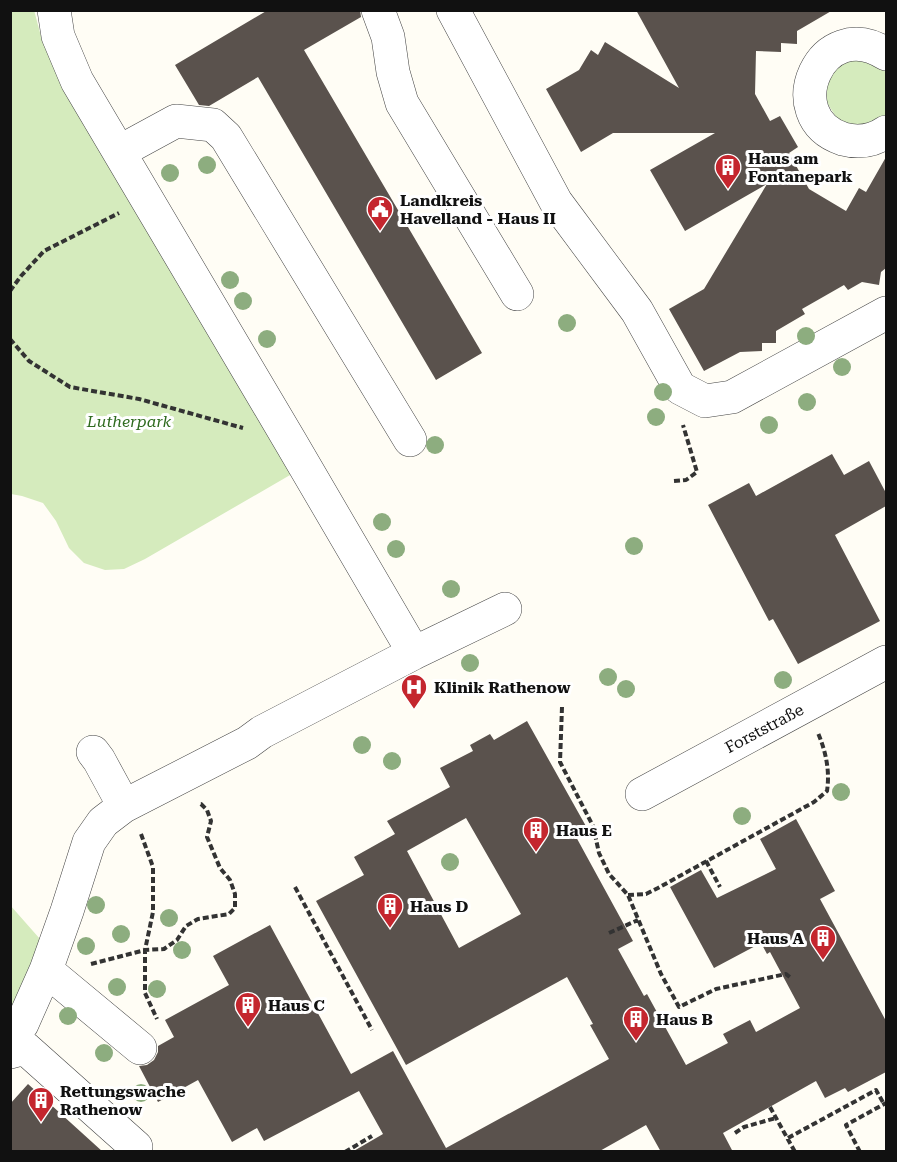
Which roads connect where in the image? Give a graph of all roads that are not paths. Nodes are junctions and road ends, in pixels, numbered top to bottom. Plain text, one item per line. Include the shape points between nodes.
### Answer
1 (54, 10) edge
2 (378, 10) edge
3 (453, 10) edge
4 (886, 54) edge
5 (885, 135) edge
6 (119, 152) junction
7 (517, 294) dead end
8 (886, 313) edge
9 (410, 440) dead end
10 (505, 609) dead end
11 (414, 653) junction
12 (886, 662) edge
13 (93, 752) dead end
14 (642, 794) dead end
15 (124, 806) junction
16 (46, 970) junction
17 (10, 1039) edge
18 (140, 1048) road end
19 (10, 1052) edge
20 (134, 1152) edge

1 - 6 street via 58,36 77,81
2 - 7 street via 402,103
3 - 8 street via 556,202 637,311 680,388 705,401 732,397
4 - 5 street via 861,45 839,49 816,68 810,90 817,118 833,134 862,141
6 - 9 street via 176,121 213,125 226,137
6 - 11 street
10 - 11 street
11 - 15 street
12 - 14 street, Forststraße
13 - 15 street
15 - 16 street via 103,822 89,842
16 - 17 street via 22,1024
16 - 18 street
19 - 20 street via 25,1048 136,1147

